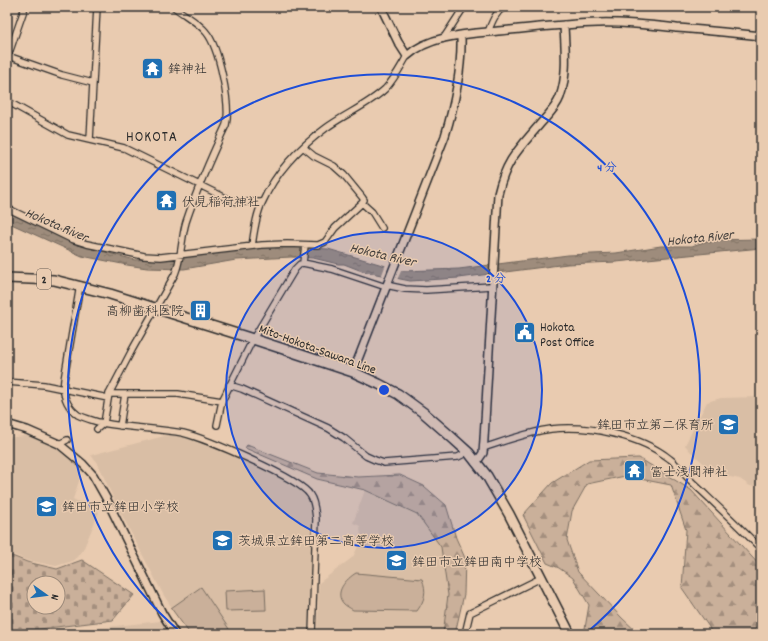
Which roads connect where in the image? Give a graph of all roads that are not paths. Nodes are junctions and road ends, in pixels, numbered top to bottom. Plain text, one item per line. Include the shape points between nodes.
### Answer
1 (25, 7) edge
2 (98, 7) edge
3 (174, 7) edge
4 (381, 7) edge
5 (464, 7) edge
6 (504, 7) edge
7 (564, 25) junction
8 (488, 32) junction
9 (461, 36) junction
10 (761, 36) edge
11 (443, 39) junction
12 (407, 56) junction
13 (7, 58) edge
14 (93, 83) junction
15 (7, 101) edge
16 (90, 140) junction
17 (303, 147) junction
18 (199, 185) junction
19 (262, 202) junction
20 (362, 203) junction
21 (7, 208) edge
22 (382, 228) dead end
23 (252, 246) junction
24 (305, 246) junction
25 (180, 257) junction
26 (303, 262) junction
27 (7, 278) edge
28 (492, 284) junction
29 (80, 285) junction
30 (387, 285) junction
31 (156, 308) junction
32 (253, 339) junction
33 (353, 372) junction
34 (7, 382) edge
35 (229, 385) junction
36 (63, 388) junction
37 (125, 394) junction
38 (109, 396) junction
39 (222, 401) junction
40 (104, 423) junction
41 (7, 424) edge
42 (218, 425) dead end
43 (120, 426) junction
44 (97, 429) dead end
45 (67, 440) dead end
46 (59, 444) junction
47 (483, 448) junction
48 (467, 451) junction
49 (476, 462) junction
50 (761, 549) edge
51 (541, 578) junction
52 (175, 634) edge
53 (312, 634) edge
54 (465, 634) edge
55 (570, 634) edge

1 - 13 street
2 - 14 street
3 - 18 street via 206,31 210,38 217,54 228,106 226,125
4 - 12 street
5 - 11 street
6 - 8 street via 493,19
7 - 8 street
7 - 10 street via 639,24
7 - 28 street via 565,73 559,99 514,155 502,178 498,194
8 - 9 street
9 - 11 street
9 - 30 street via 459,74 451,114 439,153
11 - 12 street via 422,45
12 - 17 street via 393,80 384,89 326,128
13 - 14 street
14 - 16 street
15 - 16 street via 68,135
16 - 18 street via 124,148
17 - 19 street via 275,181
17 - 20 street via 344,175 364,200
18 - 19 street via 237,202
18 - 25 street via 184,232
19 - 23 street
20 - 22 street via 372,212
20 - 24 street via 335,228 325,242
21 - 25 street via 87,244 144,256
23 - 24 street
23 - 25 street
24 - 26 street
25 - 31 street via 175,274
26 - 30 street
26 - 32 street via 295,269
27 - 29 main road, Mito-Hokota-Sawara Line / 2 via 50,279
28 - 30 street via 426,290
28 - 47 street
29 - 31 main road, Mito-Hokota-Sawara Line / 2
29 - 36 street
30 - 33 street
31 - 32 main road, Mito-Hokota-Sawara Line / 2
31 - 38 street
32 - 33 main road, Mito-Hokota-Sawara Line / 2
32 - 35 street
33 - 48 main road, Mito-Hokota-Sawara Line / 2 via 388,388 410,402
34 - 36 street
35 - 39 street
35 - 48 street via 328,428 366,456 379,462 442,459 462,456
36 - 38 street
36 - 40 street via 67,404 78,415
37 - 38 street
37 - 39 street via 178,394
37 - 43 street
38 - 40 street
39 - 42 street
40 - 43 street
40 - 44 street
41 - 46 street
43 - 53 street via 182,433 205,440 276,472 305,489 315,507 316,519
45 - 46 street
46 - 52 street via 83,464 97,482
47 - 49 street via 481,457
47 - 50 street via 551,429 587,429 633,439 671,459 686,477
48 - 49 main road, Mito-Hokota-Sawara Line / 2
49 - 51 main road, Mito-Hokota-Sawara Line / 2 via 509,514
51 - 54 street via 470,613
51 - 55 main road, Mito-Hokota-Sawara Line / 2

